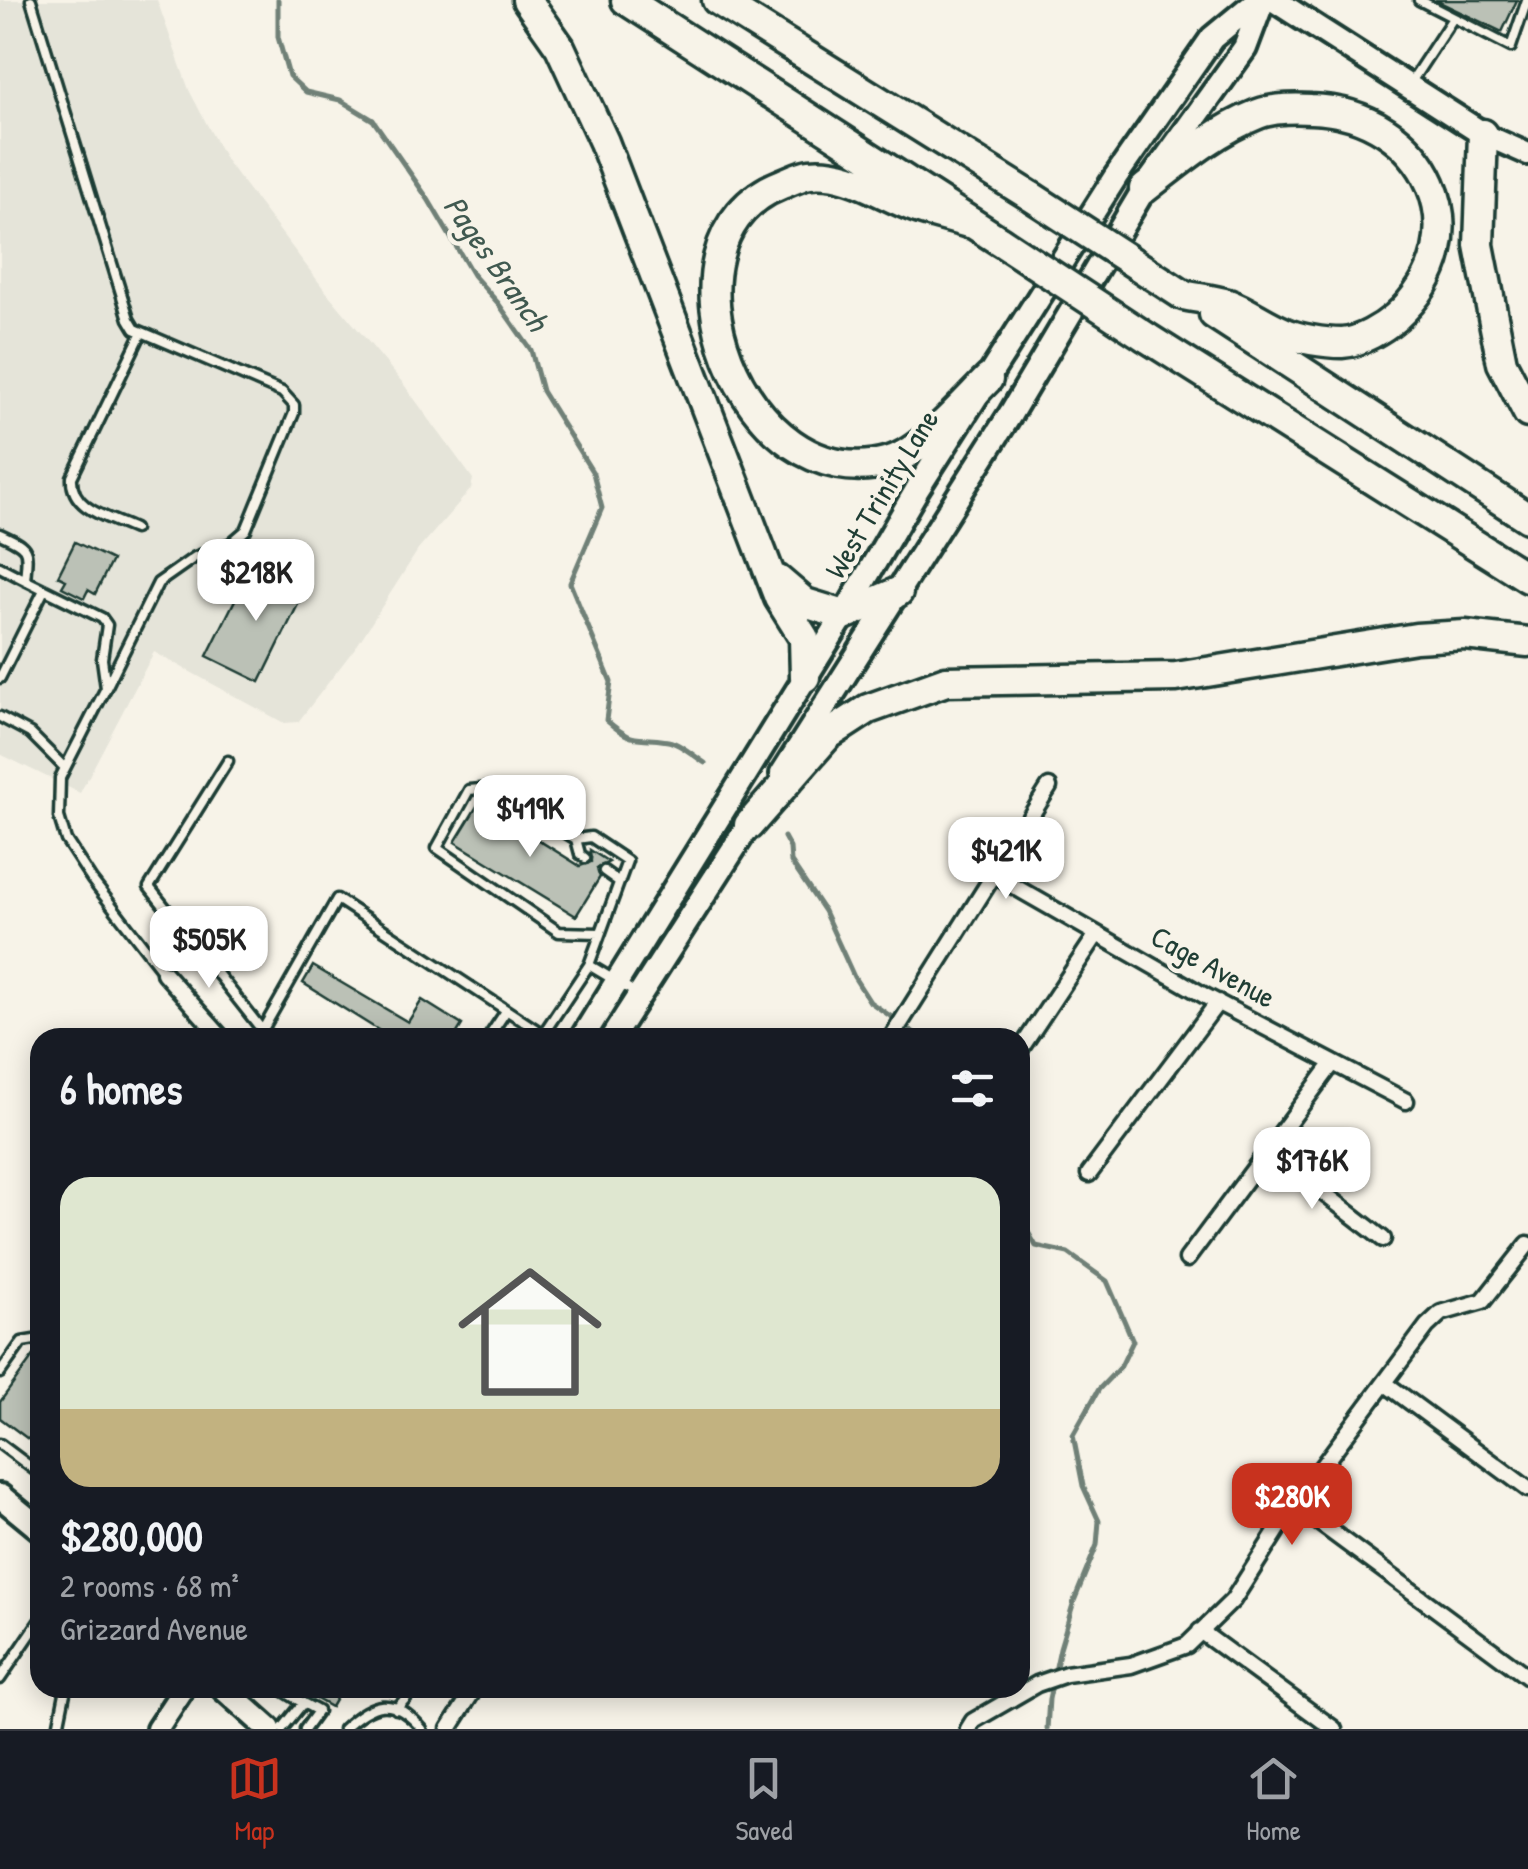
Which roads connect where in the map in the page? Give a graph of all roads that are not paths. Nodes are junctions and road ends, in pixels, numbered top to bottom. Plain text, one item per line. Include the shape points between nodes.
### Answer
1 (30, 0) edge
2 (527, 0) edge
3 (626, 0) edge
4 (717, 0) edge
5 (1260, 0) edge
6 (1274, 0) edge
7 (1418, 0) edge
8 (1527, 0) edge
9 (1453, 18) junction
10 (1408, 86) junction
11 (1483, 134) junction
12 (1528, 154) edge
13 (1144, 189) junction
14 (968, 223) junction
15 (1184, 294) junction
16 (141, 334) junction
17 (988, 378) junction
18 (1528, 414) edge
19 (1528, 518) edge
20 (134, 528) dead end
21 (0, 534) edge
22 (0, 567) edge
23 (768, 568) junction
24 (1528, 578) edge
25 (25, 580) junction
26 (44, 590) junction
27 (898, 592) junction
28 (844, 615) junction
29 (1528, 642) edge
30 (0, 678) edge
31 (805, 678) junction
32 (106, 688) junction
33 (0, 717) edge
34 (228, 760) dead end
35 (66, 768) junction
36 (1049, 787) dead end
37 (749, 825) junction
38 (576, 838) junction
39 (585, 858) dead end
40 (604, 871) dead end
41 (996, 876) junction
42 (618, 881) junction
43 (600, 933) junction
44 (1096, 934) junction
45 (589, 965) junction
46 (164, 973) joint
47 (616, 982) junction
48 (640, 995) junction
49 (1218, 1002) junction
50 (506, 1011) junction
51 (213, 1028) edge
52 (255, 1028) edge
53 (263, 1028) edge
54 (495, 1028) edge
55 (532, 1028) edge
56 (549, 1028) edge
57 (588, 1028) edge
58 (619, 1028) edge
59 (897, 1028) edge
60 (1030, 1035) edge
61 (1333, 1063) junction
62 (1406, 1102) dead end
63 (1268, 1150) junction
64 (1089, 1174) dead end
65 (1383, 1239) dead end
66 (1528, 1244) edge
67 (1186, 1259) dead end
68 (30, 1341) edge
69 (0, 1373) edge
70 (1386, 1384) junction
71 (0, 1444) edge
72 (30, 1466) edge
73 (1528, 1489) edge
74 (0, 1496) edge
75 (1294, 1504) junction
76 (30, 1521) edge
77 (1200, 1632) junction
78 (30, 1635) edge
79 (1528, 1678) edge
80 (0, 1679) edge
81 (1030, 1688) edge
82 (64, 1698) edge
83 (177, 1698) edge
84 (234, 1698) edge
85 (295, 1698) edge
86 (406, 1698) edge
87 (469, 1698) edge
88 (1013, 1698) edge
89 (303, 1703) junction
90 (396, 1709) junction
91 (62, 1729) edge
92 (157, 1729) edge
93 (269, 1729) edge
94 (282, 1729) edge
95 (304, 1729) edge
96 (343, 1729) edge
97 (422, 1729) edge
98 (449, 1729) edge
99 (968, 1729) edge
100 (1334, 1729) edge

1 - 16 lane via 128,319
2 - 23 highway via 560,48 604,142
3 - 14 highway
4 - 15 highway, bridge
5 - 13 main road, West Trinity Lane via 1244,48
5 - 17 main road, West Trinity Lane via 1212,38
6 - 10 main road
7 - 9 lane
8 - 9 lane via 1510,47
9 - 10 lane
10 - 11 main road
11 - 12 main road
11 - 18 highway via 1479,245 1502,364
13 - 15 highway via 1213,136 1262,112 1294,108 1365,118 1402,142 1428,181 1440,217 1429,279 1384,328 1346,343 1286,334 1230,305
13 - 27 main road, West Trinity Lane
14 - 17 highway via 863,182 810,174 764,192 738,214 722,240 716,315 729,366 752,406 774,432 830,462 863,466 894,460 938,430
14 - 24 highway, bridge
15 - 19 highway
16 - 20 lane via 71,489 76,500
16 - 32 lane via 282,392 294,412 246,530 158,584
17 - 28 main road, West Trinity Lane
21 - 25 lane via 24,545
22 - 25 lane
23 - 28 highway via 804,602
23 - 31 highway via 804,638
25 - 26 lane
26 - 30 lane
26 - 32 lane via 107,625
27 - 28 highway
27 - 37 main road, West Trinity Lane
28 - 31 main road, West Trinity Lane
29 - 37 highway via 1416,638 1176,677 946,681 868,708 828,735
31 - 47 main road, West Trinity Lane
32 - 35 lane
33 - 35 lane via 30,733
34 - 52 lane via 149,887
35 - 46 lane via 59,817 66,840
36 - 41 street
37 - 48 main road, West Trinity Lane
38 - 39 lane
38 - 42 lane via 590,838 627,861
38 - 43 lane via 492,788 469,790 437,848 559,932
40 - 42 lane
41 - 44 street, Cage Avenue
41 - 59 street
42 - 43 lane
43 - 45 lane
44 - 49 street, Cage Avenue
44 - 60 street
45 - 47 lane
45 - 56 lane
46 - 51 street
47 - 48 lane
47 - 57 main road, West Trinity Lane
48 - 58 main road, West Trinity Lane
49 - 61 street, Cage Avenue
49 - 64 street
50 - 53 lane via 338,900
50 - 54 lane
50 - 55 lane
61 - 62 street, Cage Avenue
61 - 63 street
63 - 65 street
63 - 67 street
66 - 70 street via 1482,1301 1441,1313 1427,1326
68 - 69 lane
70 - 73 street
70 - 75 street
71 - 72 lane
74 - 76 main road
75 - 77 street via 1233,1600
75 - 79 street
77 - 81 street via 1187,1644 1131,1665 1066,1674
77 - 100 street
78 - 80 lane
82 - 91 lane
83 - 92 main road
84 - 93 main road
85 - 89 lane
86 - 90 lane
87 - 98 street
88 - 99 street
89 - 94 lane
89 - 95 lane via 318,1711
90 - 96 lane via 366,1708
90 - 97 lane

